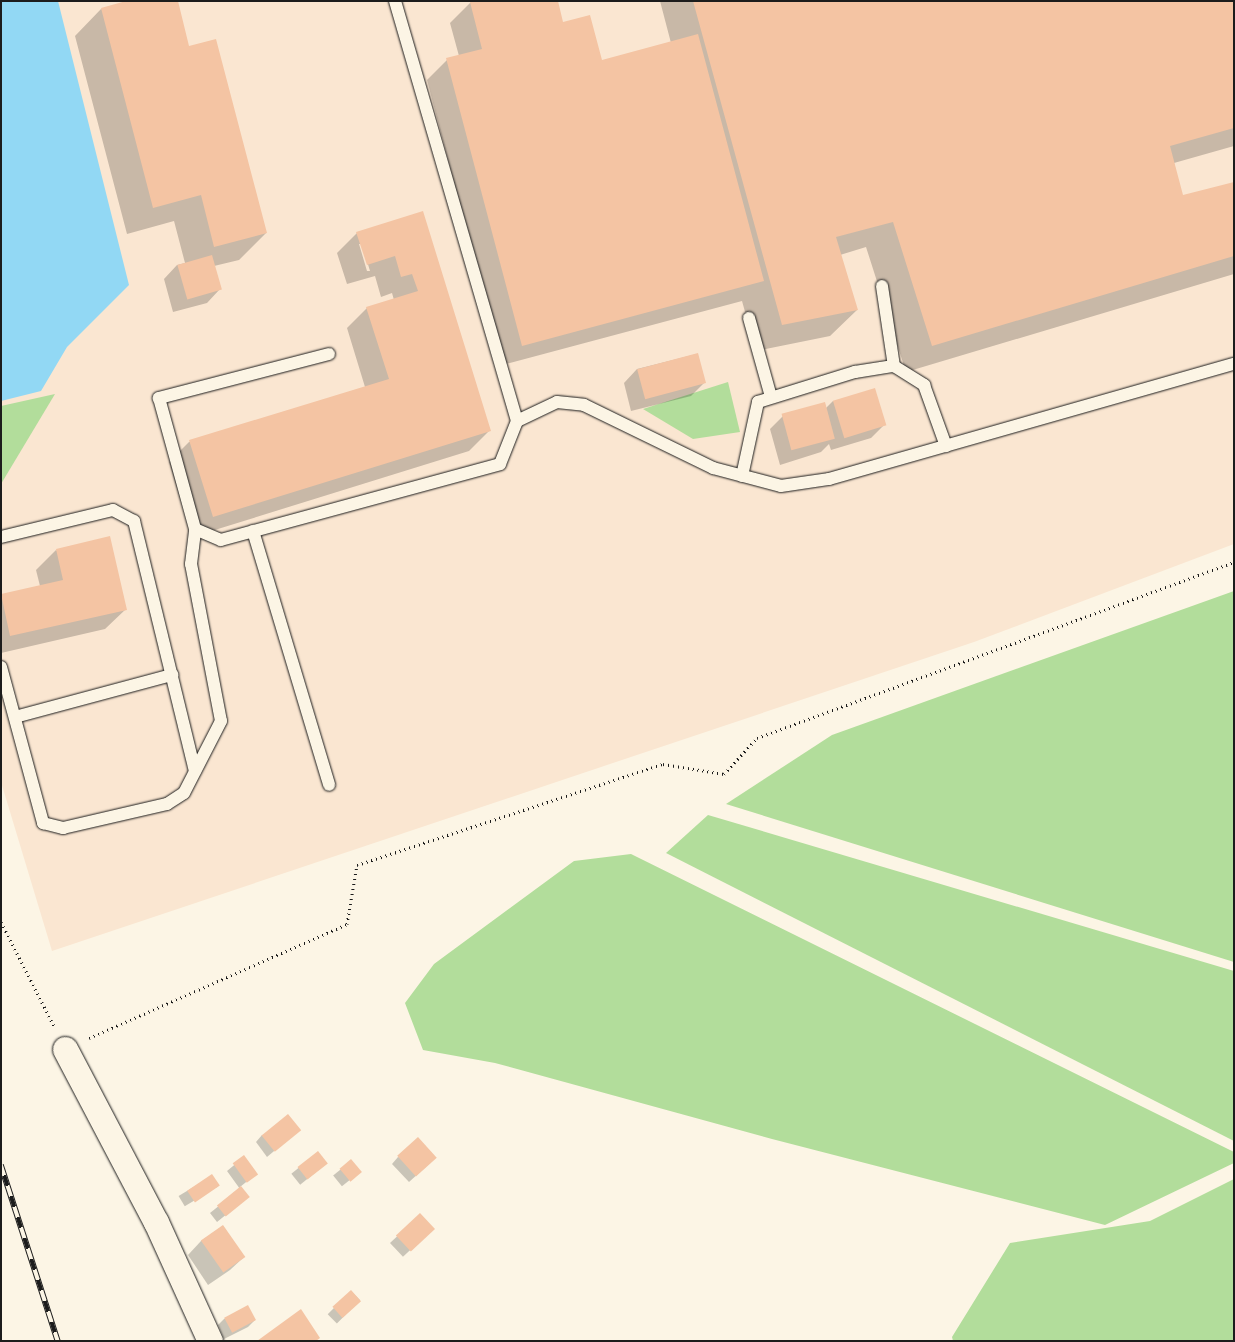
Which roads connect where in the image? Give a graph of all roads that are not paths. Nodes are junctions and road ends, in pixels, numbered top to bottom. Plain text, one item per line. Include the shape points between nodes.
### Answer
1 (395, 1) edge
2 (882, 286) dead end
3 (749, 318) dead end
4 (329, 354) dead end
5 (1234, 364) edge
6 (894, 366) junction
7 (771, 398) junction
8 (516, 422) junction
9 (946, 446) junction
10 (742, 476) junction
11 (195, 530) junction
12 (253, 531) junction
13 (1, 537) edge
14 (1, 668) edge
15 (172, 674) junction
16 (15, 717) junction
17 (195, 771) junction
18 (329, 785) dead end
19 (65, 1049) road end
20 (210, 1341) edge

1 - 8 lane
2 - 6 lane
3 - 7 lane
4 - 11 lane via 159,398
5 - 9 lane
6 - 7 lane via 855,372
6 - 9 lane via 924,385
7 - 10 lane via 758,402
8 - 10 lane via 557,402 584,405 713,468
8 - 12 lane via 500,464
9 - 10 lane via 829,479 781,486
11 - 12 lane via 221,540
11 - 17 lane via 191,564 222,720
12 - 18 lane
13 - 15 lane via 113,510 134,521
14 - 16 lane
15 - 16 lane
15 - 17 lane
16 - 17 lane via 43,823 63,828 167,804 184,793
19 - 20 street via 156,1222

